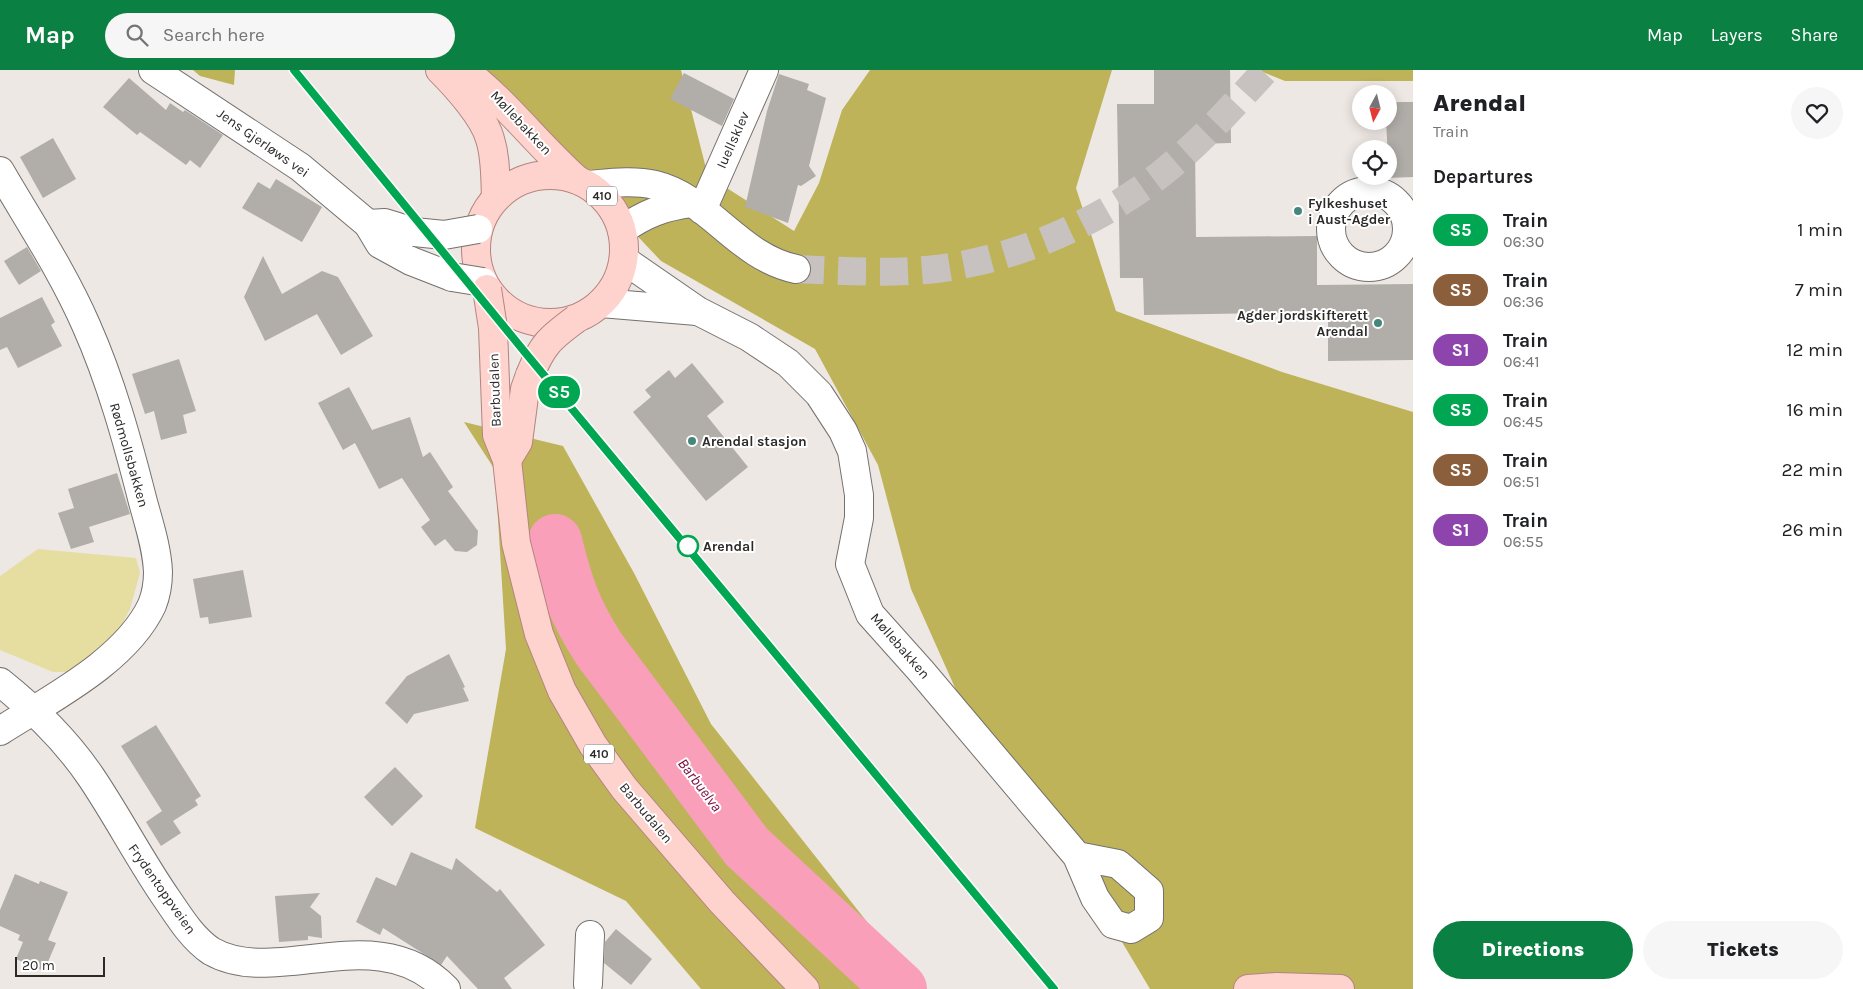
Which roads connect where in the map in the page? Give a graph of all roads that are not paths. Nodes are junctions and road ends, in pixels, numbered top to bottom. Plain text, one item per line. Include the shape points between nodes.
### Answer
1 (153, 70) edge
2 (440, 70) edge
3 (464, 70) edge
4 (764, 70) edge
5 (0, 171) edge
6 (583, 182) junction
7 (496, 197) junction
8 (697, 207) junction
9 (368, 224) junction
10 (478, 229) junction
11 (622, 230) junction
12 (624, 260) junction
13 (796, 269) tunnel mouth
14 (485, 286) junction
15 (602, 303) junction
16 (698, 311) junction
17 (576, 319) junction
18 (507, 460) junction
19 (0, 682) edge
20 (34, 710) junction
21 (0, 731) edge
22 (1077, 856) dead end
23 (590, 935) dead end
24 (589, 987) edge
25 (446, 989) edge
26 (805, 989) edge
27 (1248, 989) edge
28 (1340, 989) edge

1 - 9 street, Jens Gjerløws vei via 300,167
2 - 7 main road, Møllebakken via 480,118 490,137 495,160
3 - 6 main road, Møllebakken / 410 via 487,87 556,160
4 - 8 street, Iuellsklev
5 - 20 street, Rødmollsbakken via 87,326 137,480 158,571 152,603 142,623 92,671
6 - 7 main road, 410 via 559,174 542,174 525,178
6 - 8 street via 656,185
6 - 11 main road, 410 via 610,205
7 - 10 main road, 410 via 488,206
8 - 11 street via 669,206 644,214
8 - 13 street via 761,257
9 - 10 street, bridge via 386,223 414,232 444,235
9 - 14 street, Jens Gjerløws vei, bridge via 380,244 411,261
10 - 14 main road, 410 via 477,265
11 - 12 main road, 410
12 - 15 main road, 410 via 616,283
12 - 16 street, Møllebakken
14 - 17 main road, 410, bridge via 507,310 533,322 548,324
14 - 18 main road, Barbudalen / 410, bridge via 493,328 497,435
15 - 16 street, Møllebakken
15 - 17 main road, 410
16 - 22 street, Møllebakken via 749,336 788,363 819,394 844,431 852,451 859,518 850,564 870,614
17 - 18 main road, Barbudalen / 410, bridge via 555,334 538,355 525,389 518,442
18 - 26 main road, Barbudalen / 410 via 516,543 526,591 562,691 593,745 624,788 722,902
19 - 20 street, Frydentoppveien
20 - 21 street, Rødmollsbakken
20 - 25 street, Frydentoppveien via 62,739 91,778 140,860 195,938 212,951 245,964 269,965 344,956 373,957 419,969
23 - 24 street
27 - 28 main road

